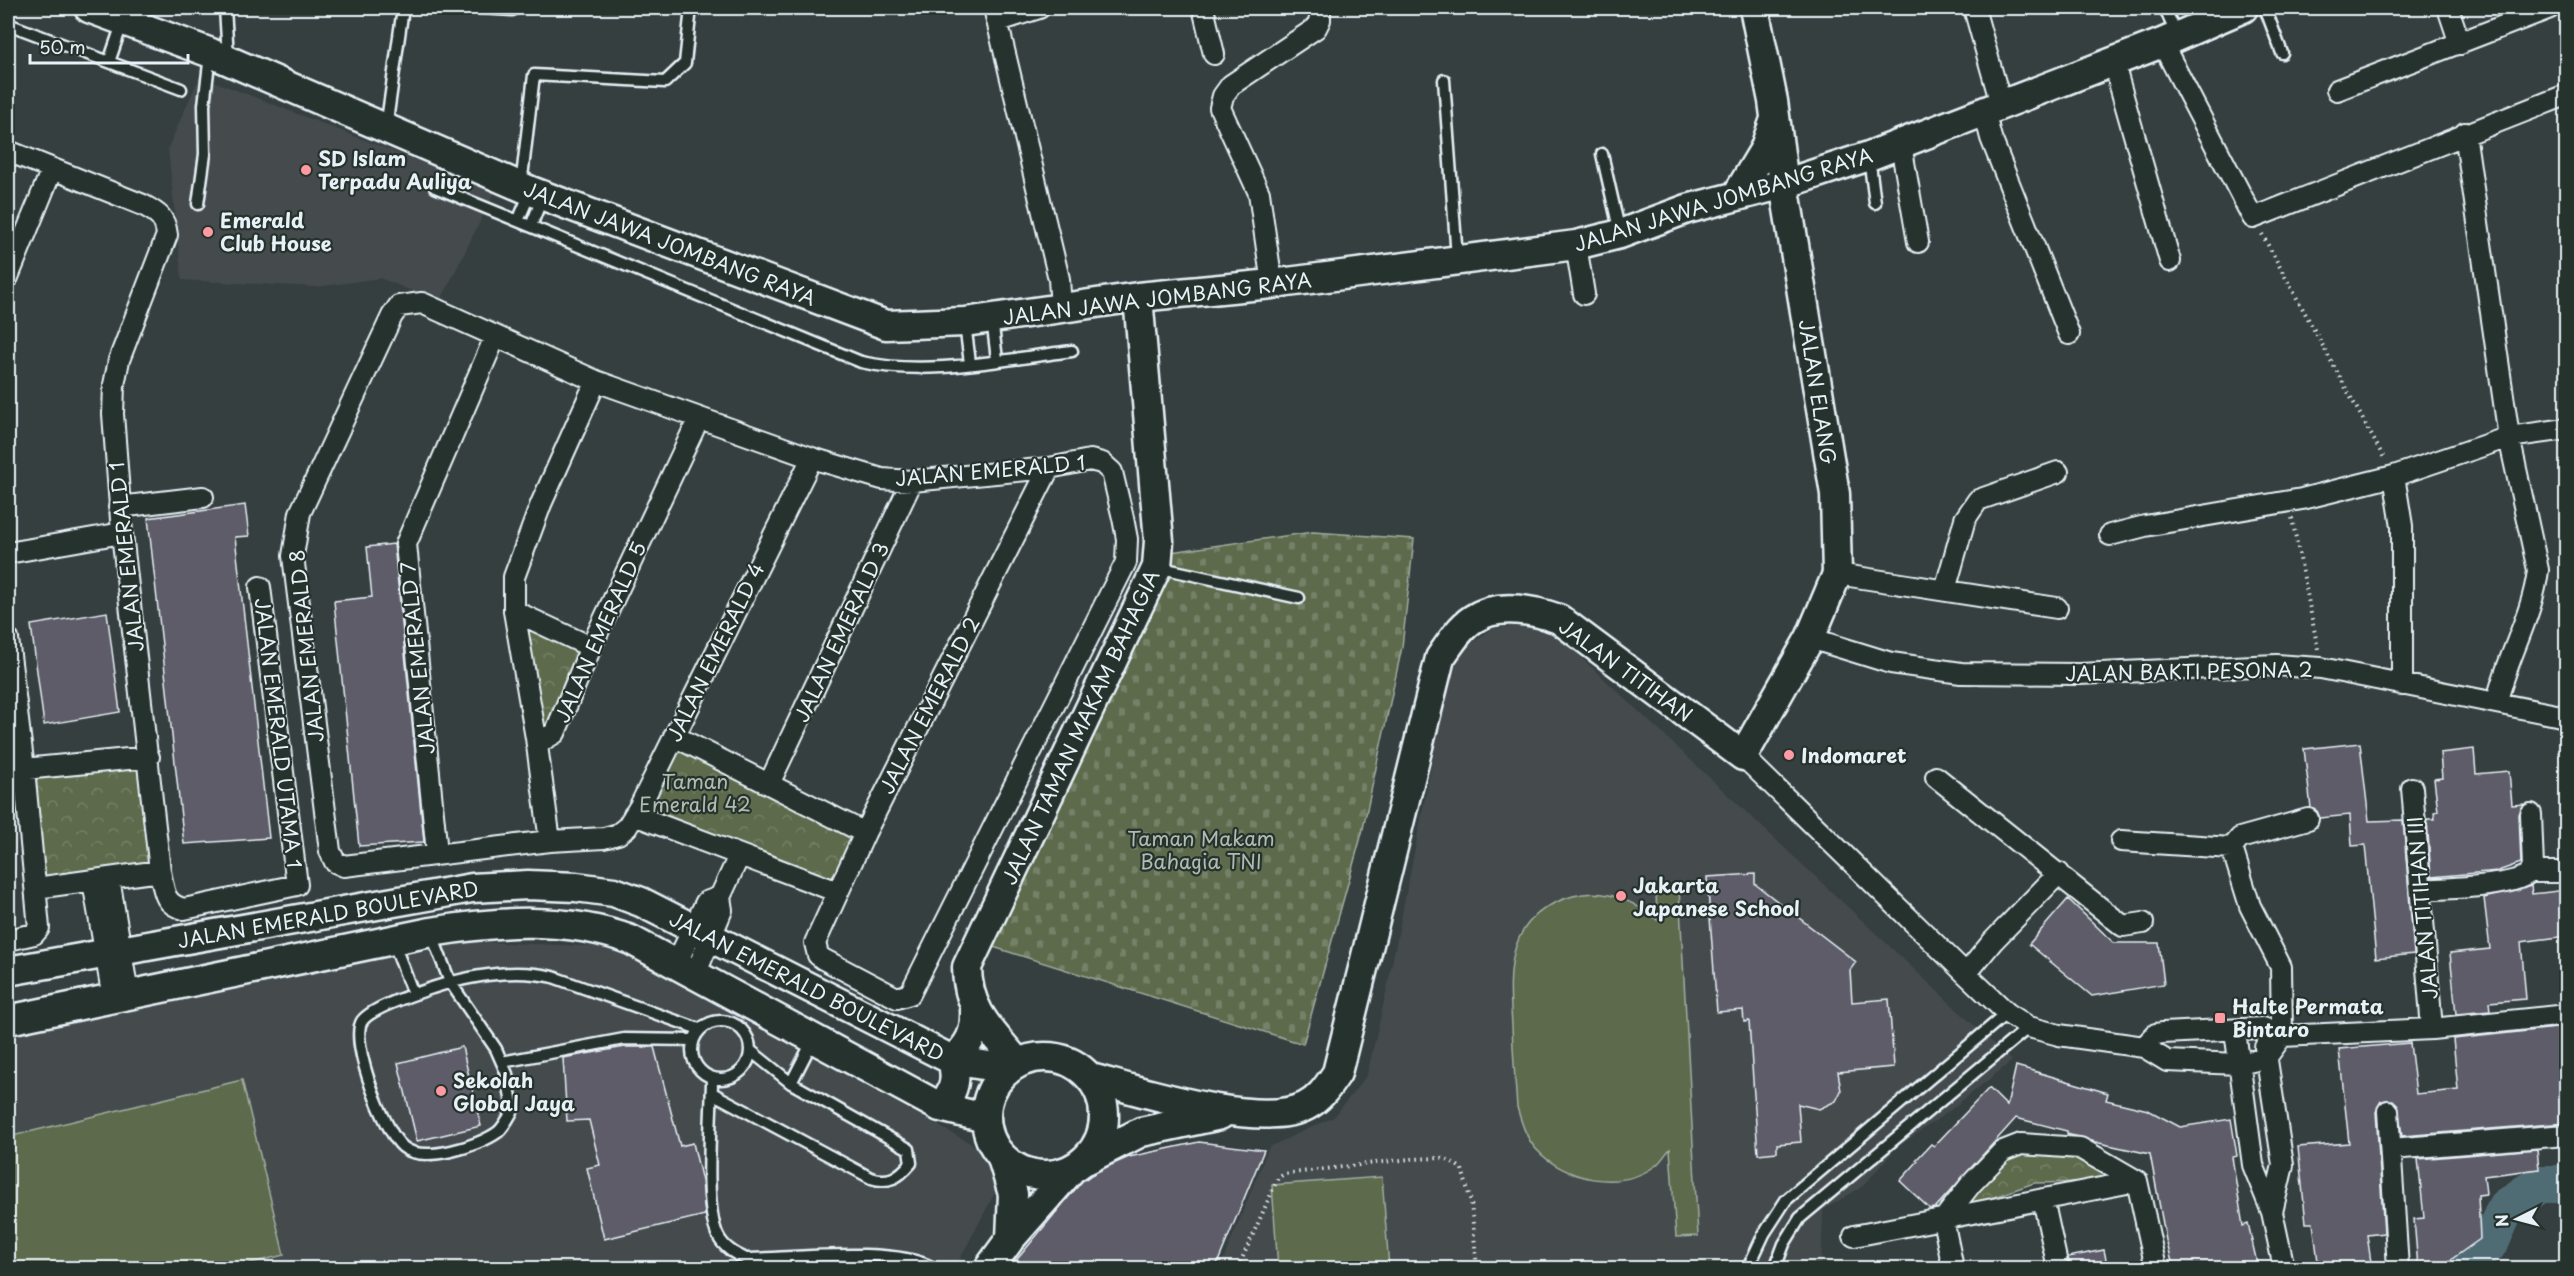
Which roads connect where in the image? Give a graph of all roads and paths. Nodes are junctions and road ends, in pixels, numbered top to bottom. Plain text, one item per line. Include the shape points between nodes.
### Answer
1 (89, 8) edge
2 (225, 8) edge
3 (403, 8) edge
4 (481, 8) edge
5 (690, 8) edge
6 (1039, 8) edge
7 (1203, 8) edge
8 (1320, 8) edge
9 (1754, 8) edge
10 (1974, 8) edge
11 (2165, 8) edge
12 (2243, 8) edge
13 (2265, 8) edge
14 (2448, 8) edge
15 (2550, 8) edge
16 (512, 10) dead end
17 (996, 14) edge
18 (123, 20) junction
19 (8, 24) edge
20 (2169, 40) junction
21 (2460, 44) junction
22 (2282, 53) dead end
23 (1214, 54) dead end
24 (219, 57) junction
25 (2113, 61) junction
26 (109, 62) junction
27 (1444, 80) dead end
28 (181, 89) dead end
29 (2337, 90) dead end
30 (2566, 94) edge
31 (1992, 108) junction
32 (1774, 120) junction
33 (386, 129) junction
34 (2466, 133) junction
35 (1901, 145) junction
36 (8, 151) edge
37 (1602, 154) dead end
38 (1869, 156) junction
39 (52, 169) junction
40 (1784, 184) junction
41 (435, 187) dead end
42 (531, 191) junction
43 (1737, 195) junction
44 (1875, 203) dead end
45 (198, 204) dead end
46 (2253, 218) junction
47 (518, 221) junction
48 (531, 226) junction
49 (1620, 234) junction
50 (1918, 242) dead end
51 (1576, 245) junction
52 (1458, 258) junction
53 (2170, 261) dead end
54 (8, 278) edge
55 (1272, 284) junction
56 (1584, 294) dead end
57 (1138, 297) junction
58 (422, 303) joint
59 (1061, 308) junction
60 (978, 320) junction
61 (2069, 334) dead end
62 (495, 337) junction
63 (1072, 351) dead end
64 (997, 359) junction
65 (970, 363) junction
66 (596, 381) junction
67 (699, 418) junction
68 (2566, 429) edge
69 (2509, 437) junction
70 (812, 458) junction
71 (1049, 468) junction
72 (2058, 472) dead end
73 (2394, 476) junction
74 (912, 481) junction
75 (203, 497) dead end
76 (2290, 502) junction
77 (119, 507) junction
78 (122, 533) junction
79 (2110, 535) dead end
80 (8, 553) edge
81 (1157, 567) junction
82 (1837, 574) junction
83 (260, 587) dead end
84 (1945, 590) junction
85 (1299, 598) dead end
86 (2057, 608) dead end
87 (514, 610) junction
88 (1810, 638) junction
89 (8, 639) edge
90 (591, 647) junction
91 (2321, 668) junction
92 (2402, 685) junction
93 (2497, 701) junction
94 (2566, 717) edge
95 (674, 736) junction
96 (536, 738) junction
97 (1743, 756) junction
98 (149, 757) junction
99 (24, 769) junction
100 (1936, 777) dead end
101 (770, 782) junction
102 (2412, 788) dead end
103 (2531, 814) dead end
104 (634, 815) junction
105 (2308, 819) dead end
106 (865, 833) junction
107 (550, 841) junction
108 (2121, 841) dead end
109 (2232, 848) junction
110 (330, 851) joint
111 (437, 853) junction
112 (739, 856) junction
113 (160, 871) junction
114 (2532, 872) junction
115 (2566, 872) edge
116 (2059, 873) junction
117 (101, 879) junction
118 (36, 888) junction
119 (2421, 890) junction
120 (838, 892) junction
121 (166, 900) joint
122 (2143, 923) dead end
123 (431, 932) junction
124 (702, 933) junction
125 (8, 940) edge
126 (392, 940) junction
127 (815, 944) joint
128 (113, 951) junction
129 (686, 969) junction
130 (8, 971) edge
131 (1966, 974) junction
132 (450, 982) junction
133 (413, 994) junction
134 (121, 996) junction
135 (975, 1010) junction
136 (2007, 1012) junction
137 (2566, 1015) edge
138 (8, 1020) edge
139 (2030, 1027) junction
140 (2263, 1028) junction
141 (699, 1029) junction
142 (2432, 1029) junction
143 (2235, 1031) junction
144 (2282, 1036) junction
145 (814, 1039) junction
146 (693, 1040) junction
147 (2144, 1047) junction
148 (751, 1051) junction
149 (2266, 1058) junction
150 (952, 1060) junction
151 (502, 1062) junction
152 (2239, 1064) junction
153 (1012, 1066) junction
154 (712, 1078) junction
155 (1090, 1078) junction
156 (791, 1083) junction
157 (712, 1093) junction
158 (940, 1107) junction
159 (2388, 1111) dead end
160 (1240, 1112) junction
161 (985, 1118) junction
162 (2566, 1134) edge
163 (2391, 1149) junction
164 (1002, 1158) junction
165 (1077, 1166) junction
166 (2137, 1181) junction
167 (2043, 1199) junction
168 (2272, 1212) junction
169 (1943, 1220) junction
170 (1764, 1234) junction
171 (1854, 1236) dead end
172 (1011, 1238) junction
173 (1784, 1244) junction
174 (883, 1255) junction
175 (821, 1263) edge
176 (887, 1269) edge
177 (933, 1269) edge
178 (989, 1269) edge
179 (1238, 1269) edge
180 (1477, 1269) edge
181 (1748, 1269) edge
182 (1776, 1269) edge
183 (1953, 1269) edge
184 (2058, 1269) edge
185 (2156, 1269) edge
186 (2284, 1269) edge
187 (2398, 1269) edge

1 - 18 main road, JALAN JAWA JOMBANG RAYA
2 - 24 lane
3 - 33 lane
4 - 16 lane
5 - 42 lane via 685,63 664,82 534,75
6 - 17 street
7 - 23 street
8 - 55 street via 1316,28 1232,85 1220,108 1259,193
9 - 32 main road, JALAN ELANG
10 - 31 street
11 - 20 lane
12 - 20 main road, JALAN JAWA JOMBANG RAYA
13 - 22 lane
14 - 21 street
15 - 21 street
17 - 59 street via 1059,279
18 - 24 main road, JALAN JAWA JOMBANG RAYA
18 - 26 lane
19 - 26 lane
20 - 25 main road, JALAN JAWA JOMBANG RAYA
20 - 46 street
21 - 29 street
24 - 33 main road, JALAN JAWA JOMBANG RAYA
24 - 45 lane via 204,105 205,154
25 - 31 main road, JALAN JAWA JOMBANG RAYA
25 - 53 street
26 - 28 lane
27 - 52 lane
30 - 34 street
31 - 35 main road, JALAN JAWA JOMBANG RAYA
31 - 61 street via 1991,138
32 - 40 main road, JALAN ELANG
32 - 43 main road via 1764,150
33 - 42 main road, JALAN JAWA JOMBANG RAYA
34 - 46 street
34 - 69 street
35 - 38 main road, JALAN JAWA JOMBANG RAYA
35 - 50 street
36 - 39 street
37 - 49 lane
38 - 40 main road, JALAN JAWA JOMBANG RAYA
38 - 44 lane
39 - 54 street
39 - 77 street, JALAN EMERALD 1 via 143,205 159,213 166,222 167,235 119,360 114,385
40 - 43 main road, JALAN JAWA JOMBANG RAYA
40 - 82 main road, JALAN ELANG via 1835,494
41 - 47 lane
42 - 47 lane
42 - 48 lane
42 - 60 main road, JALAN JAWA JOMBANG RAYA via 886,325
43 - 49 main road, JALAN JAWA JOMBANG RAYA
46 - 73 path
47 - 48 lane
48 - 65 lane via 861,362 890,369
49 - 51 main road, JALAN JAWA JOMBANG RAYA
51 - 52 main road, JALAN JAWA JOMBANG RAYA
51 - 56 street
52 - 55 main road, JALAN JAWA JOMBANG RAYA
55 - 57 main road, JALAN JAWA JOMBANG RAYA
57 - 59 main road, JALAN JAWA JOMBANG RAYA
57 - 81 main road, JALAN TAMAN MAKAM BAHAGIA via 1159,541
58 - 62 street, JALAN EMERALD 1
58 - 110 street, JALAN EMERALD 8 via 399,306 392,316 300,513 294,534 293,556
59 - 60 main road, JALAN JAWA JOMBANG RAYA
60 - 64 lane
60 - 65 lane
62 - 66 street, JALAN EMERALD 1
62 - 111 street, JALAN EMERALD 7 via 406,544
63 - 64 lane
64 - 65 lane
66 - 67 street, JALAN EMERALD 1
66 - 87 street via 541,504 514,577
67 - 70 street, JALAN EMERALD 1
67 - 90 street, JALAN EMERALD 5
68 - 69 street
69 - 73 street
69 - 93 street via 2538,570 2536,592
70 - 74 street, JALAN EMERALD 1 via 882,479
70 - 95 street, JALAN EMERALD 4
71 - 74 street, JALAN EMERALD 1
71 - 106 street, JALAN EMERALD 2
71 - 127 street, JALAN EMERALD 1 via 1090,460 1102,463 1112,472 1127,539 1126,562 910,994 897,998 885,993 823,959
72 - 84 street via 1978,500 1965,519
73 - 76 street
73 - 92 street via 2402,526
74 - 101 street, JALAN EMERALD 3
75 - 77 street
76 - 79 street
76 - 91 path
77 - 78 street, JALAN EMERALD 1
78 - 80 street
78 - 98 street, JALAN EMERALD 1
81 - 85 lane
81 - 135 main road, JALAN TAMAN MAKAM BAHAGIA via 967,967 969,996
82 - 84 street
82 - 88 main road, JALAN ELANG
83 - 121 street, JALAN EMERALD UTAMA 1 via 297,885 184,909
84 - 86 street
87 - 90 street
87 - 96 street
88 - 91 street, JALAN BAKTI PESONA 2 via 1891,663 1960,674 2079,674 2276,665
88 - 97 main road, JALAN ELANG
89 - 99 street
90 - 96 street, JALAN EMERALD 5 via 555,733 543,740
91 - 92 street, JALAN BAKTI PESONA 2
92 - 93 street, JALAN BAKTI PESONA 2
93 - 94 street, JALAN BAKTI PESONA 2
95 - 101 street
95 - 104 street, JALAN EMERALD 4
96 - 107 street, JALAN EMERALD 5
97 - 131 street, JALAN TITIHAN
97 - 160 main road, JALAN TITIHAN via 1559,619 1519,610 1473,619 1440,658 1337,1074 1319,1097 1305,1107 1265,1115
98 - 99 street
98 - 113 street, JALAN EMERALD 1
99 - 118 street
100 - 116 street
101 - 106 street
102 - 119 street, JALAN TITIHAN III
103 - 114 street
104 - 107 street, JALAN EMERALD 4 via 618,834
104 - 112 street
105 - 109 street via 2240,838
106 - 120 street, JALAN EMERALD 2
107 - 111 street, JALAN EMERALD 4
108 - 109 street
109 - 144 street via 2250,906 2281,967
110 - 111 street, JALAN EMERALD 4 via 335,862 344,866
112 - 120 street
112 - 124 street via 720,897 706,902
113 - 117 street
113 - 121 street, JALAN EMERALD 1
114 - 115 street
114 - 119 street via 2507,883
116 - 122 street via 2123,926
116 - 131 street
117 - 118 street
117 - 128 street
118 - 125 street via 39,928 34,934
119 - 142 street, JALAN TITIHAN III
120 - 127 street, JALAN EMERALD 2
123 - 126 main road, JALAN EMERALD BOULEVARD
123 - 129 main road, JALAN EMERALD BOULEVARD via 516,923 591,929 631,940
123 - 132 lane
124 - 128 main road, JALAN EMERALD BOULEVARD via 625,895 528,885 442,892
124 - 129 street
124 - 150 main road, JALAN EMERALD BOULEVARD
126 - 133 lane
126 - 134 main road, JALAN EMERALD BOULEVARD
128 - 130 main road, JALAN EMERALD BOULEVARD
128 - 134 street
129 - 145 main road, JALAN EMERALD BOULEVARD
131 - 136 street, JALAN TITIHAN
132 - 133 lane
132 - 141 lane via 515,972 535,973
132 - 151 lane
133 - 151 lane via 363,1020 358,1034 389,1130 404,1149 434,1155 476,1144 500,1131 513,1110
134 - 138 main road, JALAN EMERALD BOULEVARD
135 - 150 main road via 969,1044
135 - 153 main road, JALAN TAMAN MAKAM BAHAGIA
136 - 139 street, JALAN TITIHAN
136 - 170 lane via 1786,1200
137 - 142 street
139 - 147 street, JALAN TITIHAN
139 - 173 lane via 1800,1218
140 - 143 street
140 - 144 street
140 - 149 street
141 - 146 lane
141 - 148 lane via 714,1020 732,1022 746,1033
142 - 144 street
143 - 147 street via 2156,1034
143 - 152 street
144 - 149 street
145 - 156 lane
145 - 158 main road, JALAN EMERALD BOULEVARD
146 - 151 lane via 624,1039
146 - 154 lane via 691,1052 695,1063
147 - 152 street, JALAN TITIHAN via 2167,1061
148 - 154 lane via 745,1068 730,1078
148 - 156 lane
149 - 152 street, JALAN TITIHAN
149 - 168 street via 2283,1165
150 - 153 main road, JALAN EMERALD BOULEVARD
150 - 158 main road via 955,1081
152 - 168 street via 2253,1165
153 - 155 main road via 1041,1056 1059,1058 1077,1065
153 - 161 main road via 994,1083
154 - 157 lane
155 - 160 main road, JALAN TITIHAN
155 - 165 main road via 1098,1089 1104,1115 1099,1141
156 - 157 lane via 909,1149 911,1163 897,1178 871,1178
157 - 175 lane via 710,1206 718,1236 730,1251 746,1259
158 - 161 main road, JALAN EMERALD BOULEVARD
159 - 163 street
160 - 165 main road, JALAN TITIHAN via 1141,1132
161 - 164 main road via 987,1133
162 - 163 street
163 - 187 street
164 - 165 main road via 1029,1173 1045,1176
164 - 172 main road via 1013,1194
165 - 172 main road
166 - 167 street
166 - 169 street via 2080,1148 2021,1144 2003,1151
166 - 185 street
167 - 169 street
167 - 184 street
168 - 186 street
169 - 171 street
169 - 183 street
170 - 173 lane
170 - 181 lane
172 - 178 main road
173 - 182 lane
174 - 175 lane
174 - 176 lane
174 - 177 lane via 921,1261
179 - 180 path via 1278,1178 1284,1174 1442,1158 1462,1169 1471,1202

